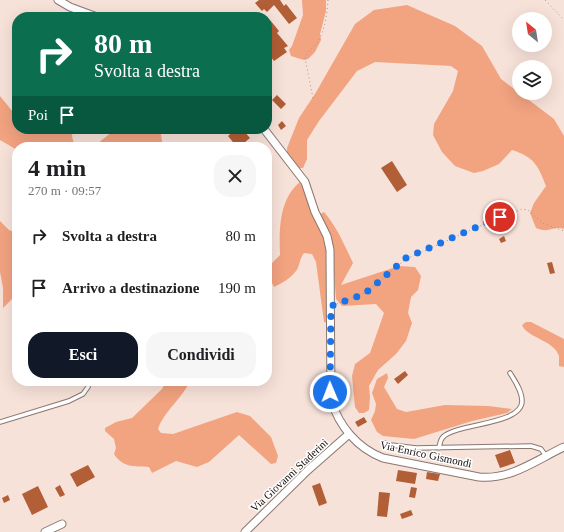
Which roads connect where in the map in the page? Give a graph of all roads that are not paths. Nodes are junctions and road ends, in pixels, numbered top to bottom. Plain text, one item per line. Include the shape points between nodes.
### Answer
1 (58, 0) edge
2 (84, 12) edge
3 (268, 134) edge
4 (510, 372) dead end
5 (88, 386) edge
6 (0, 422) edge
7 (349, 434) junction
8 (384, 443) dead end
9 (439, 448) junction
10 (564, 448) edge
11 (546, 456) junction
12 (62, 524) dead end
13 (45, 532) edge
14 (245, 532) edge

1 - 2 street
3 - 7 street, Via Enrico Gismondi via 305,182 315,212 327,236 330,248 331,400 334,410
4 - 9 lane via 520,390 522,402 518,410 504,418 451,432 441,440
5 - 6 lane via 83,394 69,401
7 - 11 street, Via Enrico Gismondi via 365,448 384,458 479,476 504,476
7 - 14 street, Via Giovanni Staderini
8 - 9 lane via 391,446
9 - 11 lane via 531,446 540,449
10 - 11 street, Via Enrico Gismondi
12 - 13 street

